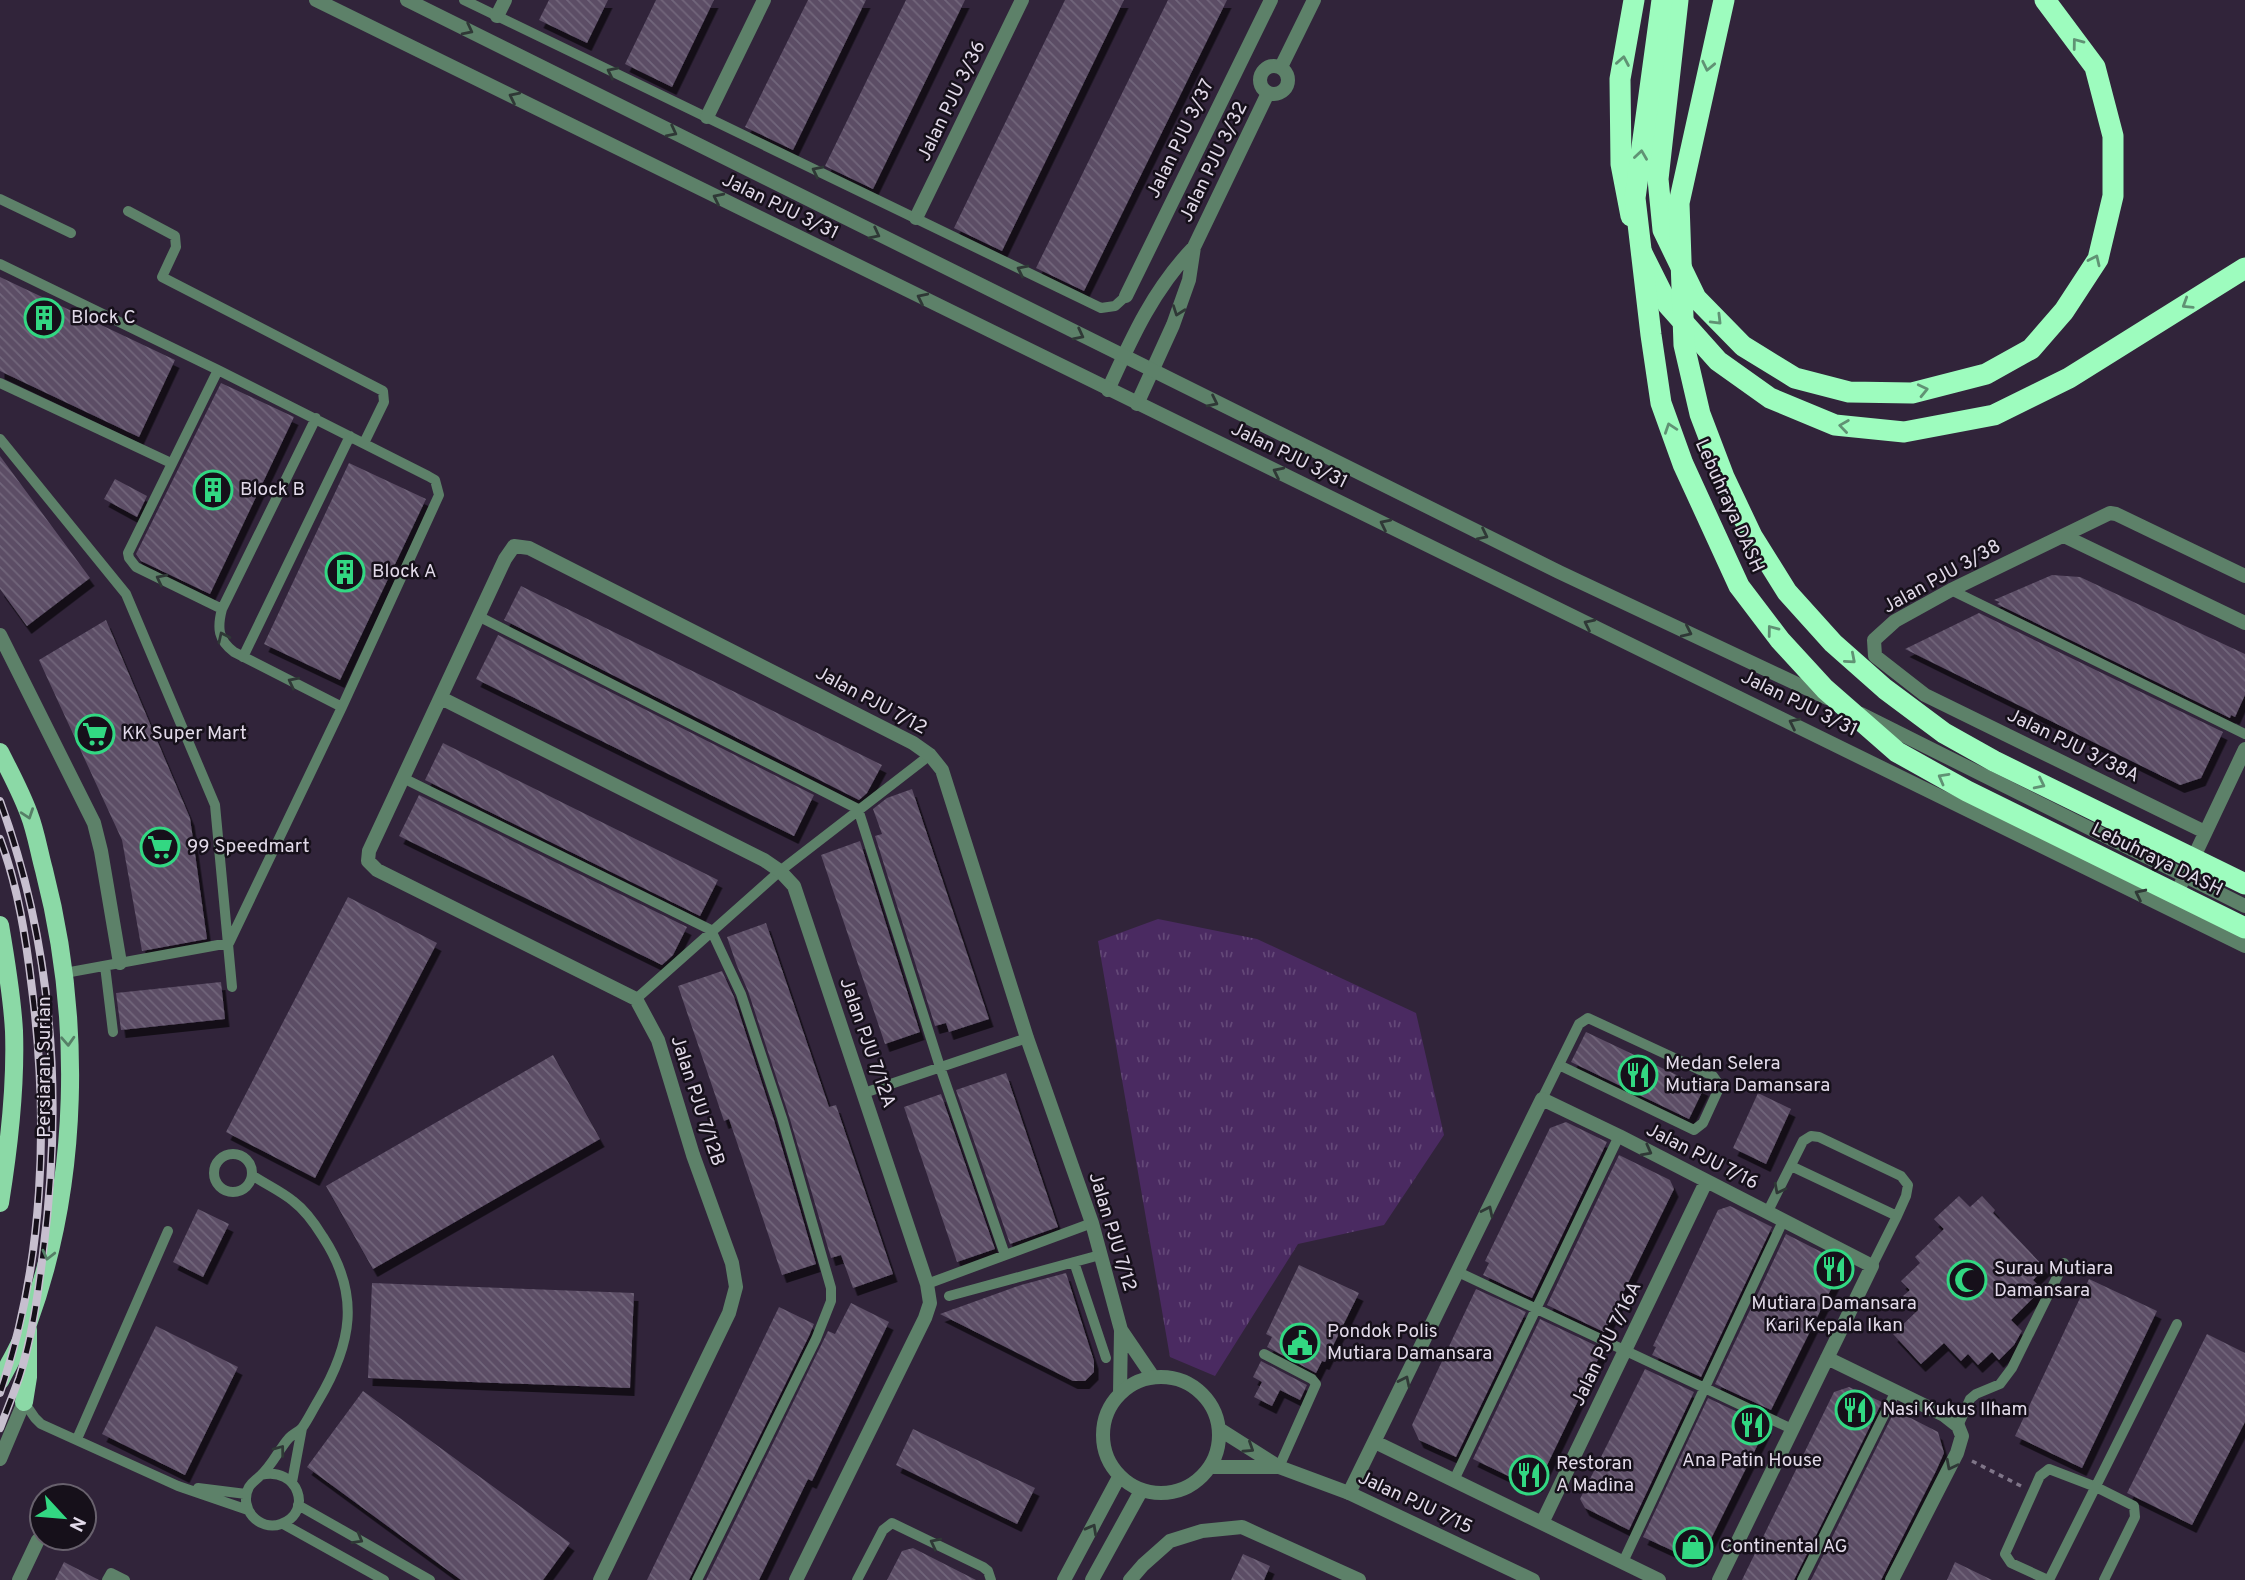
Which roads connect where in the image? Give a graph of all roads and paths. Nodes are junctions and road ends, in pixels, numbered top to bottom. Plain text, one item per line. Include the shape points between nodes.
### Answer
1 (316, 0) edge
2 (407, 0) edge
3 (464, 0) edge
4 (505, 0) edge
5 (764, 0) edge
6 (1023, 0) edge
7 (1270, 0) edge
8 (1314, 0) edge
9 (1634, 0) edge
10 (1662, 0) edge
11 (1678, 0) edge
12 (1724, 0) edge
13 (2045, 0) edge
14 (497, 16) junction
15 (1281, 67) junction
16 (1268, 93) junction
17 (707, 117) junction
18 (0, 199) edge
19 (128, 211) dead end
20 (916, 218) junction
21 (71, 233) dead end
22 (1194, 247) junction
23 (0, 264) edge
24 (2245, 268) edge
25 (1126, 296) joint
26 (1122, 357) junction
27 (218, 370) junction
28 (1152, 372) junction
29 (0, 383) edge
30 (1108, 390) junction
31 (1137, 404) junction
32 (316, 418) junction
33 (350, 436) junction
34 (0, 439) edge
35 (364, 443) junction
36 (171, 463) junction
37 (2064, 536) junction
38 (2245, 576) edge
39 (1951, 590) junction
40 (222, 609) junction
41 (478, 616) junction
42 (2245, 623) edge
43 (0, 635) edge
44 (243, 657) junction
45 (1925, 695) joint
46 (440, 698) junction
47 (342, 707) junction
48 (2245, 734) edge
49 (2245, 749) edge
50 (0, 752) edge
51 (930, 755) junction
52 (403, 778) junction
53 (858, 809) junction
54 (2205, 832) junction
55 (780, 871) junction
56 (2183, 876) junction
57 (2245, 884) edge
58 (2245, 906) edge
59 (2169, 908) junction
60 (0, 925) edge
61 (2245, 928) edge
62 (711, 930) junction
63 (229, 943) junction
64 (2245, 946) edge
65 (121, 963) junction
66 (105, 966) junction
67 (65, 973) junction
68 (232, 986) dead end
69 (636, 999) junction
70 (113, 1032) dead end
71 (1027, 1038) junction
72 (1559, 1065) junction
73 (940, 1067) junction
74 (864, 1093) junction
75 (1542, 1099) junction
76 (1619, 1136) junction
77 (1791, 1166) junction
78 (252, 1175) dead end
79 (1706, 1182) junction
80 (0, 1203) edge
81 (1767, 1213) junction
82 (1897, 1216) junction
83 (1783, 1221) junction
84 (1092, 1223) junction
85 (168, 1231) dead end
86 (1005, 1255) junction
87 (1100, 1255) junction
88 (1074, 1262) junction
89 (2064, 1263) dead end
90 (1872, 1266) junction
91 (1458, 1272) junction
92 (927, 1284) junction
93 (949, 1296) dead end
94 (1537, 1309) junction
95 (2177, 1324) dead end
96 (28, 1326) junction
97 (1121, 1330) junction
98 (1625, 1350) junction
99 (1264, 1354) dead end
100 (1106, 1358) dead end
101 (1827, 1358) junction
102 (1153, 1377) junction
103 (0, 1381) edge
104 (1705, 1388) junction
105 (1896, 1391) junction
106 (1120, 1393) junction
107 (24, 1402) junction
108 (41, 1424) junction
109 (1958, 1426) junction
110 (302, 1428) junction
111 (1219, 1429) junction
112 (1792, 1429) junction
113 (13, 1431) junction
114 (77, 1439) junction
115 (1374, 1442) junction
116 (0, 1459) edge
117 (1972, 1461) dead end
118 (1211, 1466) junction
119 (1279, 1466) junction
120 (261, 1475) junction
121 (1119, 1477) junction
122 (1454, 1480) junction
123 (292, 1482) junction
124 (178, 1486) junction
125 (2096, 1488) junction
126 (1141, 1491) junction
127 (2032, 1492) junction
128 (1349, 1493) junction
129 (246, 1494) junction
130 (298, 1505) junction
131 (248, 1510) junction
132 (1542, 1523) junction
133 (283, 1524) junction
134 (32, 1552) edge
135 (1623, 1562) junction
136 (19, 1580) edge
137 (107, 1580) edge
138 (125, 1580) edge
139 (384, 1580) edge
140 (430, 1580) edge
141 (600, 1580) edge
142 (697, 1580) edge
143 (796, 1580) edge
144 (857, 1580) edge
145 (990, 1580) edge
146 (1064, 1580) edge
147 (1092, 1580) edge
148 (1130, 1580) edge
149 (1359, 1580) edge
150 (1534, 1580) edge
151 (1659, 1580) edge
152 (1718, 1580) edge
153 (1802, 1580) edge
154 (1892, 1580) edge
155 (2048, 1580) edge
156 (2104, 1580) edge

30 -> 1 street, Jalan PJU 3/31
2 -> 26 street, Jalan PJU 3/31
3 - 14 lane
4 - 14 street
5 - 17 street
6 - 20 street, Jalan PJU 3/36
7 - 25 street, Jalan PJU 3/37
8 - 15 street
24 -> 9 highway via 2069,378 1994,415 1904,432 1835,425 1770,398 1718,361 1668,305 1634,237 1621,164 1620,79
61 -> 10 highway, Lebuhraya DASH, bridge via 1897,752 1825,689 1739,586 1683,464 1661,403 1651,335 1635,198
11 -> 13 highway via 1658,178 1663,230 1696,298 1743,346 1795,379 1849,392 1912,393 1986,374 2031,349 2098,259 2113,196 2113,136 2095,66
12 -> 57 highway, Lebuhraya DASH, bridge via 1679,203 1684,345 1700,414 1752,536 1787,592 1833,643 1944,733
17 -> 14 lane
15 - 16 street via 1288,74 1286,88 1278,94
15 - 16 street via 1272,65 1261,73 1261,87
16 - 22 street, Jalan PJU 3/32
20 -> 17 lane
18 - 21 lane
19 - 35 lane via 175,236 176,247 162,277 383,391 384,402
25 -> 20 lane via 1115,306 1101,308
22 - 26 street, Jalan PJU 3/32 via 1154,295
22 -> 28 street, Jalan PJU 3/32 via 1189,280
23 - 27 lane
26 - 28 street, Jalan PJU 3/31
26 - 30 street, Jalan PJU 3/32
27 - 32 lane
27 - 36 lane
28 - 31 street, Jalan PJU 3/32
28 -> 56 street, Jalan PJU 3/31 via 1870,718
29 - 36 lane
30 - 31 street, Jalan PJU 3/31
59 -> 31 street, Jalan PJU 3/31
32 - 33 lane
32 - 40 lane
33 - 35 lane
33 - 44 lane
34 - 63 lane via 126,594 215,805
35 - 47 lane via 428,476 435,481 439,495
40 -> 36 lane via 136,567 129,558 130,547
37 - 38 street, Jalan PJU 3/38 via 2102,516 2116,514
37 - 39 street, Jalan PJU 3/38
37 - 42 street
39 - 45 street, Jalan PJU 3/38 via 1895,621 1874,640 1875,656
39 - 48 lane
44 -> 40 lane via 220,637
41 - 46 street, Jalan PJU 7/12
41 - 51 street, Jalan PJU 7/12 via 509,552 514,546 529,548
41 - 53 lane
43 - 65 street via 94,823
47 -> 44 lane
45 - 54 street, Jalan PJU 3/38A
46 - 52 street
46 - 55 street, Jalan PJU 7/12A
47 - 63 lane
49 - 54 street
50 -> 67 main road, Persiaran Surian via 30,818
51 - 53 lane
51 - 71 street, Jalan PJU 7/12 via 942,770
52 - 62 lane
52 - 69 street via 369,851 368,861 377,870
53 - 55 lane
53 - 73 lane
54 - 56 street
55 - 62 lane
55 - 74 street, Jalan PJU 7/12A via 794,886
56 - 58 street, Jalan PJU 3/31
56 - 59 street
59 - 64 street, Jalan PJU 3/31
60 - 80 main road, Persiaran Surian via 14,1033 10,1125
62 - 69 lane
62 - 142 lane via 741,994 789,1144 831,1301
63 - 65 lane
63 - 68 lane
65 - 66 lane
66 - 67 lane
66 - 70 lane
67 -> 96 main road, Persiaran Surian via 69,1080 63,1189
69 - 141 street, Jalan PJU 7/12B via 658,1040 736,1287 729,1313
71 - 73 lane
71 - 84 street, Jalan PJU 7/12
72 - 72 lane via 1694,1130 1703,1124 1720,1086 1713,1076 1588,1018 1579,1024
72 - 75 lane
73 - 74 lane
73 - 86 lane
74 - 92 street, Jalan PJU 7/12A
75 - 76 street, Jalan PJU 7/16
91 -> 75 street
76 -> 79 street, Jalan PJU 7/16
76 - 94 lane
77 -> 81 lane
77 - 82 lane
77 - 82 lane via 1803,1141 1819,1137 1901,1176 1908,1185
78 - 110 lane via 293,1201 314,1223 342,1271 348,1296 347,1336 334,1374
79 - 81 street, Jalan PJU 7/16
79 - 98 street, Jalan PJU 7/16A
81 - 83 street, Jalan PJU 7/16
82 - 90 lane
83 - 90 street, Jalan PJU 7/16
83 - 104 lane
84 - 86 lane
84 - 87 street, Jalan PJU 7/12
85 - 114 lane
86 - 92 lane
87 - 88 lane
87 - 97 street, Jalan PJU 7/12
88 - 93 lane
88 - 100 lane
89 - 109 lane via 2012,1368 2000,1384 1970,1399
90 - 101 street
91 - 94 lane
115 -> 91 street
92 - 143 street, Jalan PJU 7/12A via 930,1303 925,1318
94 - 98 lane
94 - 122 lane
95 - 125 lane
96 - 103 main road, Persiaran Surian
96 - 107 main road
97 - 102 street, Jalan PJU 7/12
97 - 106 street, Jalan PJU 7/12
98 - 104 lane
98 - 132 street, Jalan PJU 7/16A
99 - 119 lane via 1316,1384
101 - 105 street
101 - 112 street
102 - 106 street
102 - 111 street via 1189,1383 1215,1410
104 - 112 lane
104 - 135 lane
105 - 109 street
105 - 153 lane
106 - 121 street via 1103,1426 1108,1462
107 - 108 lane
107 - 113 street
108 - 113 lane
108 - 114 lane
109 -> 154 street via 1960,1447
120 -> 110 lane
110 - 123 lane
111 - 118 street
111 -> 119 street, Jalan PJU 7/15
112 - 152 street
113 - 116 street
114 - 124 lane
115 - 122 street
115 - 128 street
117 - 127 path
118 - 119 street, Jalan PJU 7/15
118 - 126 street via 1197,1482 1180,1491
119 - 128 street, Jalan PJU 7/15
120 - 123 lane via 278,1473
120 - 129 lane
121 - 126 street
146 -> 121 street
122 - 132 street
123 - 130 lane
124 - 129 lane
124 - 131 lane
125 - 127 lane via 2049,1469
125 - 155 lane
125 - 156 lane via 2129,1502 2136,1511
126 - 147 street
127 - 155 lane via 2005,1554 2011,1563
128 - 150 street, Jalan PJU 7/15
129 - 131 lane
130 - 133 lane
130 -> 140 lane
131 - 133 lane via 266,1526
132 - 135 street
133 - 139 lane
134 - 136 street
135 - 151 street
137 - 138 lane via 111,1573
145 -> 144 lane via 983,1567 892,1523 883,1530
148 - 149 street via 1170,1541 1202,1531 1242,1527

